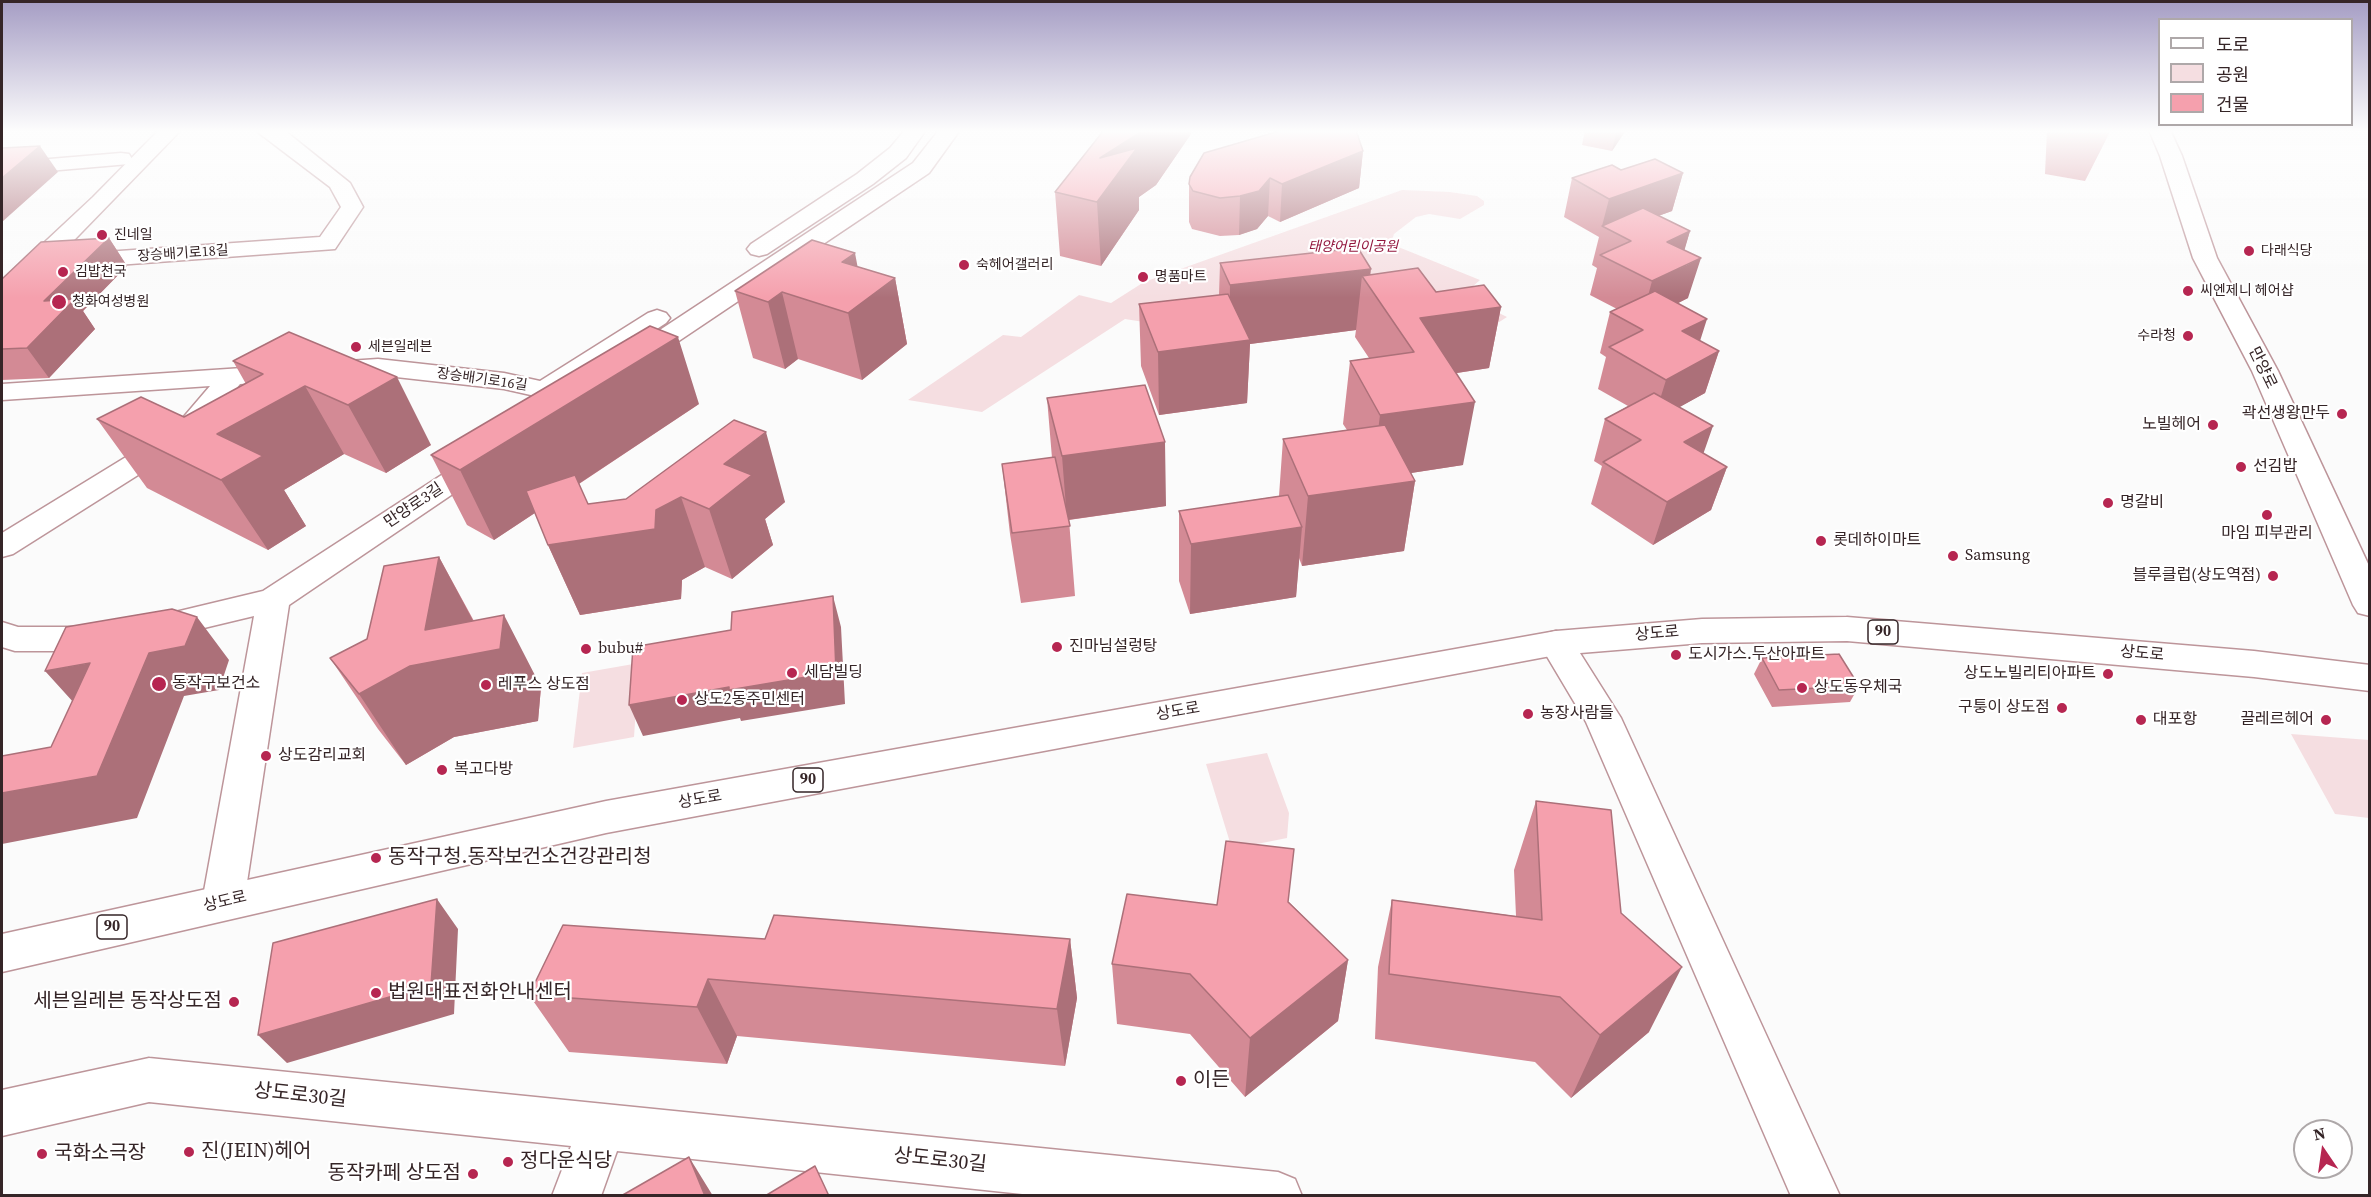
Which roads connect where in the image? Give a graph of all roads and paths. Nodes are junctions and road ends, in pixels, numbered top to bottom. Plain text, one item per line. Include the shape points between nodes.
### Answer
1 (92, 186) edge
2 (115, 186) edge
3 (341, 186) edge
4 (855, 186) edge
5 (894, 186) edge
6 (2181, 186) edge
7 (38, 263) junction
8 (2, 268) edge
9 (2, 294) edge
10 (233, 376) junction
11 (2, 392) edge
12 (552, 414) edge
13 (502, 447) edge
14 (2, 547) edge
15 (273, 600) junction
16 (2370, 605) edge
17 (2, 634) edge
18 (1556, 643) junction
19 (2370, 678) edge
20 (223, 902) junction
21 (2, 953) edge
22 (2, 1113) edge
23 (602, 1126) junction
24 (576, 1196) edge
25 (1278, 1196) edge
26 (1816, 1196) edge

1 - 8 street
2 - 7 street
3 - 7 street, 장승배기로18길 via 352,207 327,244
4 - 10 street, 장승배기로16길 via 544,390 504,381 378,367
5 - 12 street
6 - 16 street, 만양로 via 2205,258 2265,371
7 - 9 street
10 - 11 street, 장승배기로16길
10 - 14 street via 185,433
13 - 15 street, 만양로3길
15 - 17 street via 112,639 15,639
15 - 20 street
18 - 19 street, 상도로 / 90 via 1702,631 1847,629 2254,664
18 - 20 street, 상도로 / 90 via 606,817
18 - 26 street via 1603,718
20 - 21 street, 상도로 / 90
22 - 23 street, 상도로30길 via 149,1080
23 - 24 street
23 - 25 street, 상도로30길

